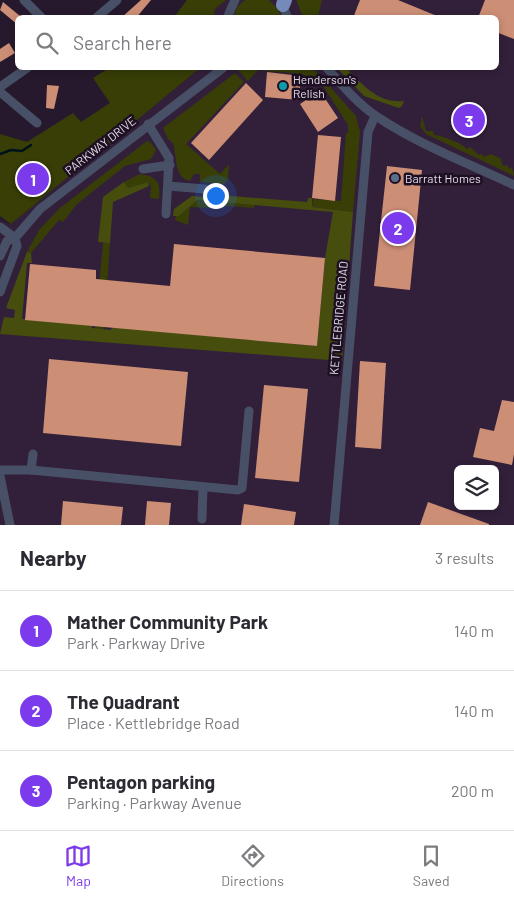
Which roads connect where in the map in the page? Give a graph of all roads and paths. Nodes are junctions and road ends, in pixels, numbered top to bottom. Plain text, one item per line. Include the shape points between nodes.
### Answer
1 (24, 0) edge
2 (117, 0) edge
3 (235, 0) edge
4 (39, 15) edge
5 (100, 15) edge
6 (228, 15) edge
7 (24, 70) edge
8 (211, 70) edge
9 (220, 70) edge
10 (329, 70) edge
11 (207, 79) junction
12 (0, 87) edge
13 (0, 92) edge
14 (375, 116) junction
15 (37, 122) dead end
16 (148, 124) junction
17 (170, 166) junction
18 (144, 169) dead end
19 (514, 185) edge
20 (168, 186) junction
21 (205, 189) dead end
22 (166, 214) dead end
23 (0, 227) edge
24 (15, 238) junction
25 (0, 256) edge
26 (0, 292) edge
27 (249, 412) dead end
28 (33, 454) dead end
29 (0, 470) edge
30 (31, 470) junction
31 (0, 476) edge
32 (204, 487) junction
33 (202, 519) dead end
34 (10, 525) edge
35 (334, 525) edge

1 - 4 street
2 - 5 street
3 - 6 street
7 - 12 street
8 - 11 street, PARKWAY DRIVE
9 - 11 street, PARKWAY DRIVE
10 - 14 street
11 - 16 street, PARKWAY DRIVE
13 - 15 street
14 - 19 street via 419,141
14 - 35 street, KETTLEBRIDGE ROAD via 368,132
16 - 17 street via 165,150
16 - 24 street, PARKWAY DRIVE via 40,209
17 - 18 street
17 - 20 street
20 - 21 street
20 - 22 street
23 - 24 street
24 - 25 street, PARKWAY DRIVE via 7,241
24 - 26 street via 17,246
27 - 32 street via 242,488
28 - 30 street
29 - 30 street
30 - 32 street
31 - 34 street
32 - 33 street

